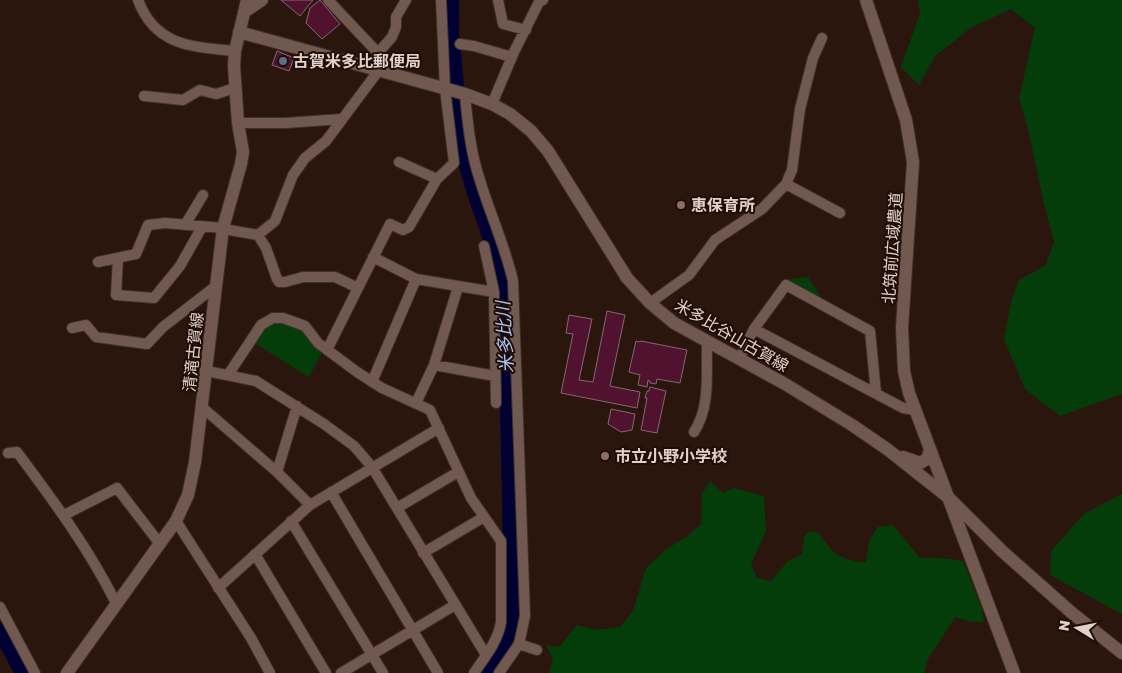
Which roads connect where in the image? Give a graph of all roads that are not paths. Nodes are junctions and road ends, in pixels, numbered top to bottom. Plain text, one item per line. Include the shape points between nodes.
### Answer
1 (138, 0) edge
2 (262, 0) edge
3 (328, 0) edge
4 (406, 0) edge
5 (441, 0) edge
6 (498, 0) edge
7 (543, 0) edge
8 (866, 0) edge
9 (245, 6) edge
10 (526, 30) junction
11 (239, 32) junction
12 (822, 38) dead end
13 (460, 44) dead end
14 (235, 51) junction
15 (378, 53) junction
16 (512, 57) junction
17 (379, 70) junction
18 (236, 88) junction
19 (447, 89) junction
20 (465, 94) junction
21 (144, 96) dead end
22 (492, 104) junction
23 (342, 119) junction
24 (238, 123) junction
25 (399, 162) dead end
26 (437, 179) junction
27 (786, 184) junction
28 (203, 195) dead end
29 (840, 213) dead end
30 (185, 225) junction
31 (202, 227) junction
32 (224, 228) junction
33 (258, 235) junction
34 (484, 246) dead end
35 (373, 257) junction
36 (118, 258) junction
37 (98, 262) dead end
38 (416, 279) junction
39 (216, 286) junction
40 (458, 287) junction
41 (358, 288) junction
42 (494, 292) junction
43 (650, 303) junction
44 (72, 328) dead end
45 (754, 329) junction
46 (706, 342) junction
47 (327, 350) junction
48 (739, 359) junction
49 (434, 364) junction
50 (207, 371) junction
51 (228, 375) junction
52 (495, 376) junction
53 (372, 382) junction
54 (876, 393) junction
55 (416, 403) junction
56 (496, 403) dead end
57 (297, 406) junction
58 (203, 408) junction
59 (915, 410) junction
60 (439, 428) junction
61 (694, 432) dead end
62 (887, 449) junction
63 (930, 450) junction
64 (8, 453) dead end
65 (372, 467) junction
66 (277, 472) junction
67 (458, 472) junction
68 (331, 492) junction
69 (949, 498) junction
70 (310, 505) junction
71 (397, 508) junction
72 (64, 515) junction
73 (484, 517) junction
74 (176, 521) junction
75 (291, 521) junction
76 (160, 544) junction
77 (423, 553) junction
78 (255, 554) junction
79 (218, 588) junction
80 (116, 603) junction
81 (455, 605) junction
82 (0, 607) edge
83 (413, 630) junction
84 (519, 644) junction
85 (537, 650) dead end
86 (1122, 652) edge
87 (372, 655) junction
88 (486, 655) junction
89 (35, 673) edge
90 (67, 673) edge
91 (270, 673) edge
92 (326, 673) edge
93 (341, 673) edge
94 (383, 673) edge
95 (438, 673) edge
96 (474, 673) edge
97 (499, 673) edge
98 (1014, 673) edge

1 - 14 street via 154,28 174,40 196,47
2 - 9 main road
3 - 15 street
4 - 15 street via 396,17 392,37
5 - 19 street
6 - 10 street via 503,24
7 - 10 street
8 - 59 main road, 北筑前広域農道 via 911,139 913,189 902,349 907,386
9 - 11 main road, 清滝古賀線
10 - 16 street
11 - 14 main road, 清滝古賀線
11 - 17 main road, 米多比谷山古賀線
12 - 27 street via 813,58 800,109 792,170
13 - 16 street
14 - 18 main road, 清滝古賀線
15 - 17 street
16 - 22 street
17 - 19 main road, 米多比谷山古賀線
17 - 23 street
18 - 21 street via 216,94 200,90 184,100
18 - 24 main road, 清滝古賀線
19 - 20 main road, 米多比谷山古賀線
19 - 26 street via 454,163
20 - 22 main road, 米多比谷山古賀線
20 - 84 street via 474,162 513,281 525,580 525,616
22 - 43 main road, 米多比谷山古賀線 via 531,131 548,151 627,278
23 - 24 street
23 - 33 street via 326,140 305,158 293,176 275,220
24 - 32 main road, 清滝古賀線 via 241,164
25 - 26 street
26 - 35 street via 409,227 403,230 390,224
27 - 29 street
27 - 43 street via 762,210 715,240 689,275
28 - 30 street
30 - 31 street
30 - 36 street via 148,225 136,254
31 - 32 street
31 - 36 street via 180,266 154,298 116,295
32 - 33 street
32 - 39 main road, 清滝古賀線
33 - 41 street via 279,282 303,277 335,277
34 - 42 street
35 - 38 street
35 - 41 street
36 - 37 street
38 - 40 street
38 - 53 street
39 - 44 street via 163,327 147,344 96,336 86,325
39 - 50 main road, 清滝古賀線
40 - 42 street
40 - 49 street
41 - 47 street
42 - 52 street
43 - 46 main road, 米多比谷山古賀線 via 674,323
45 - 48 street
45 - 54 street
45 - 54 street via 786,285 870,331
46 - 48 main road, 米多比谷山古賀線
46 - 61 street via 704,411
47 - 51 street via 305,326 273,318 261,325
47 - 53 street
48 - 62 main road, 米多比谷山古賀線
49 - 52 street
49 - 55 street
50 - 51 street
50 - 58 main road, 清滝古賀線
51 - 57 street via 256,381
52 - 56 street
53 - 55 street
54 - 59 street via 903,408
55 - 60 street via 430,410
57 - 65 street via 354,446
57 - 66 street
58 - 66 street
58 - 74 main road, 清滝古賀線 via 188,494
59 - 63 main road, 北筑前広域農道
60 - 65 street
60 - 67 street
62 - 63 main road via 920,463 927,459
62 - 69 main road, 米多比谷山古賀線
63 - 69 main road, 北筑前広域農道
64 - 72 street via 17,452
65 - 68 street
65 - 71 street
66 - 70 street
67 - 71 street
67 - 73 street
68 - 70 street
68 - 83 street
69 - 86 main road, 米多比谷山古賀線 via 1002,551
69 - 98 main road
70 - 75 street
71 - 77 street
72 - 76 street via 117,488
72 - 80 street
73 - 77 street
73 - 88 street via 501,541 501,622 498,637
74 - 76 main road, 清滝古賀線
74 - 79 street
75 - 78 street
75 - 87 street
76 - 80 main road, 清滝古賀線
77 - 81 street
78 - 79 street
78 - 92 street
79 - 91 street
80 - 90 main road, 清滝古賀線
81 - 83 street
81 - 88 street
82 - 89 street
83 - 87 street
83 - 95 street
84 - 85 street
84 - 97 street
87 - 93 street
87 - 94 street
88 - 96 street

